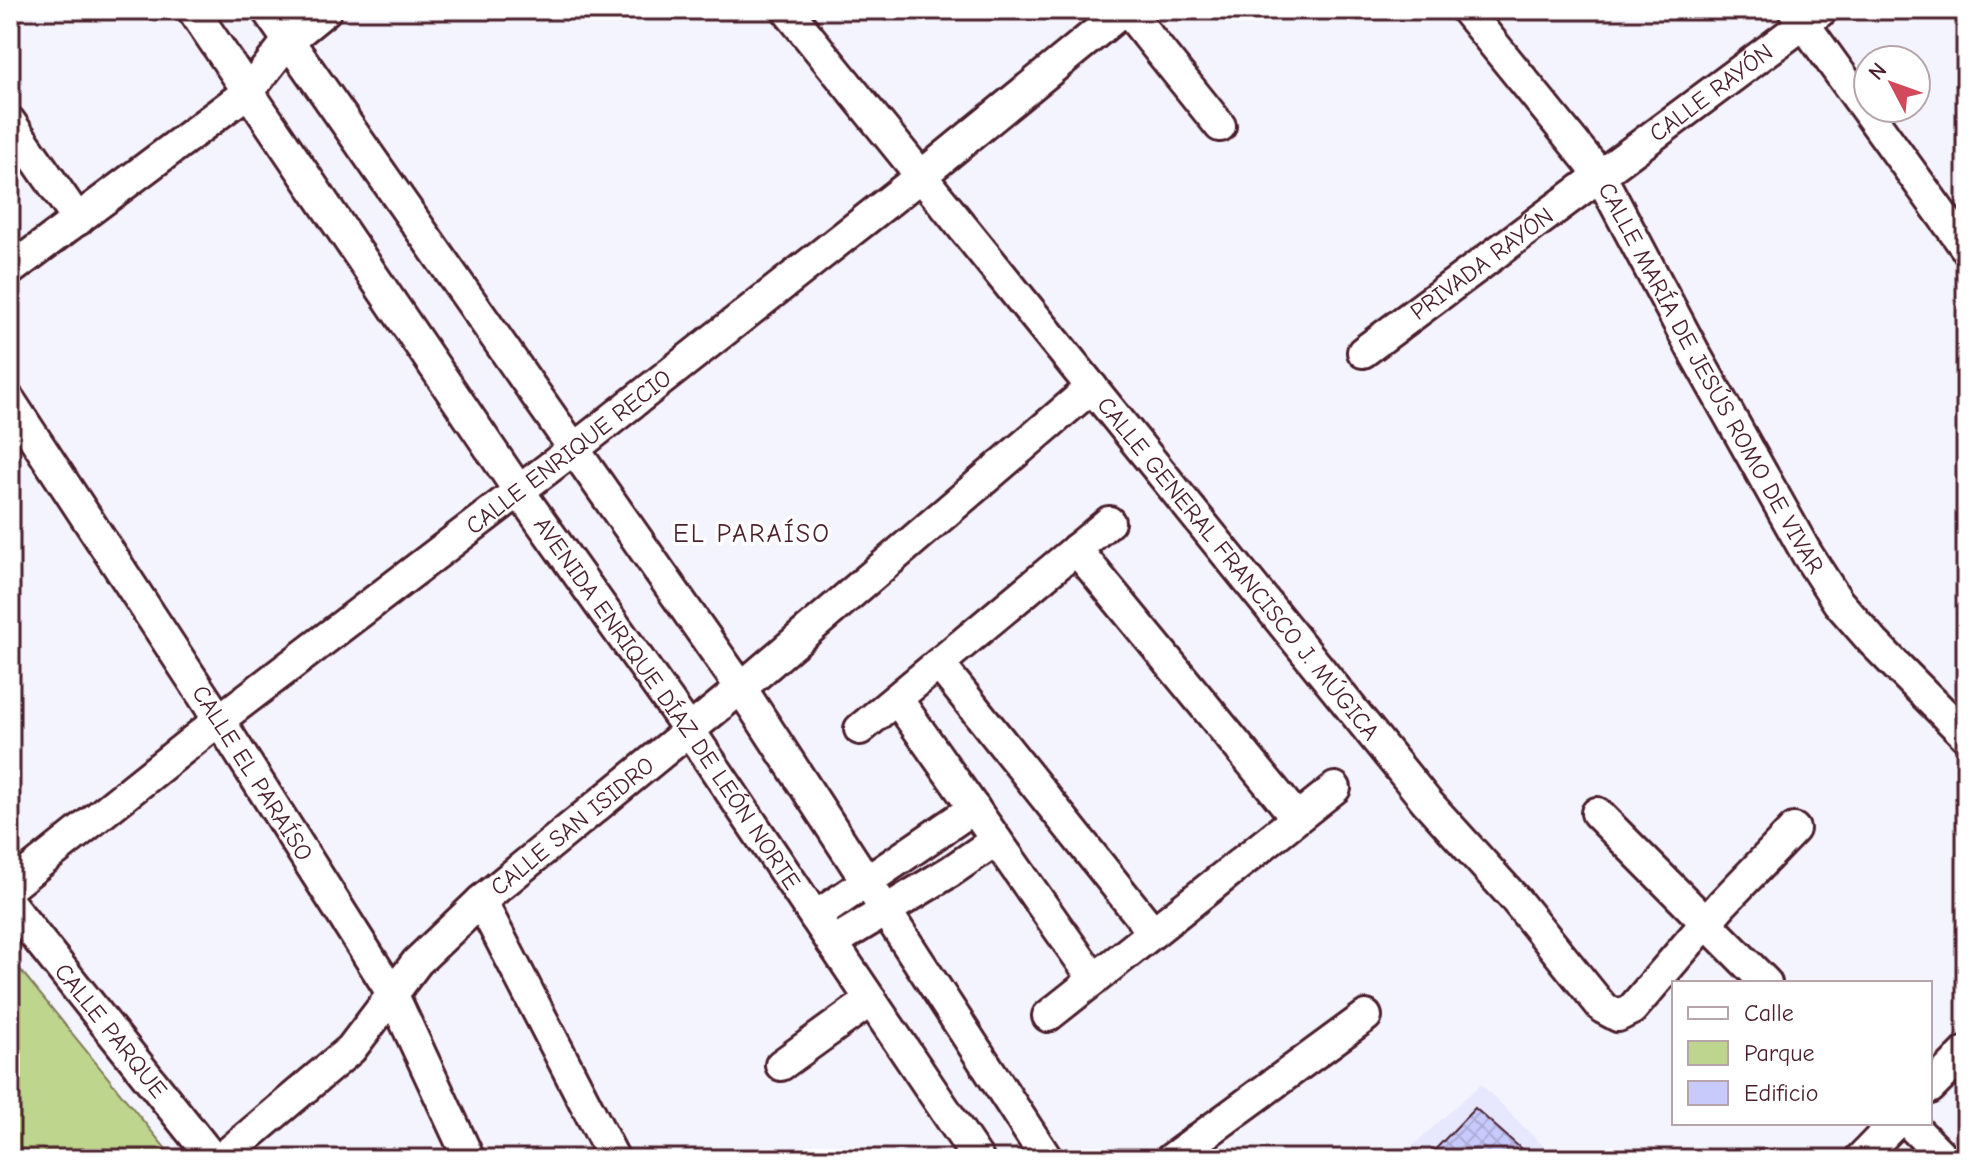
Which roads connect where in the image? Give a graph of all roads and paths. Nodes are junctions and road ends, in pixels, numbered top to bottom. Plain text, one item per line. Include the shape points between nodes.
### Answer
1 (193, 10) edge
2 (267, 10) edge
3 (326, 10) edge
4 (787, 10) edge
5 (1125, 10) edge
6 (1466, 10) edge
7 (1807, 15) edge
8 (288, 41) junction
9 (249, 91) junction
10 (10, 122) edge
11 (1220, 126) dead end
12 (1600, 175) junction
13 (921, 176) junction
14 (78, 220) junction
15 (1966, 248) edge
16 (10, 270) edge
17 (1363, 352) dead end
18 (1092, 387) junction
19 (10, 401) edge
20 (575, 448) junction
21 (519, 491) junction
22 (1109, 522) dead end
23 (1076, 549) junction
24 (939, 664) junction
25 (741, 688) junction
26 (897, 699) junction
27 (219, 720) junction
28 (860, 729) dead end
29 (689, 730) junction
30 (1966, 736) edge
31 (1335, 788) dead end
32 (974, 808) junction
33 (1597, 813) dead end
34 (1296, 817) junction
35 (1794, 829) dead end
36 (996, 840) junction
37 (867, 883) junction
38 (10, 887) edge
39 (481, 901) junction
40 (10, 904) edge
41 (885, 909) junction
42 (815, 917) junction
43 (1706, 923) junction
44 (1153, 932) junction
45 (832, 943) junction
46 (1094, 979) junction
47 (1764, 981) edge
48 (392, 993) junction
49 (871, 1000) junction
50 (1048, 1016) dead end
51 (1366, 1016) dead end
52 (1966, 1052) edge
53 (781, 1065) dead end
54 (1932, 1086) edge
55 (1893, 1125) edge
56 (1911, 1125) edge
57 (213, 1159) edge
58 (221, 1159) edge
59 (469, 1159) edge
60 (614, 1159) edge
61 (978, 1159) edge
62 (1047, 1159) edge
63 (1171, 1159) edge
64 (1860, 1159) edge
65 (1945, 1159) edge

1 - 9 street, AVENIDA ENRIQUE DÍAZ DE LEÓN NORTE
2 - 8 street
3 - 8 street
4 - 13 street, CALLE GENERAL FRANCISCO J. MÚGICA
5 - 11 street
5 - 13 street, CALLE ENRIQUE RECIO
6 - 12 street, CALLE MARÍA DE JESÚS ROMO DE VIVAR
7 - 12 street, CALLE RAYÓN
7 - 15 street
8 - 9 street
8 - 20 street
9 - 14 street
9 - 21 street, AVENIDA ENRIQUE DÍAZ DE LEÓN NORTE
10 - 14 street
12 - 17 street, PRIVADA RAYÓN
12 - 30 street, CALLE MARÍA DE JESÚS ROMO DE VIVAR via 1696,356 1838,602
13 - 18 street, CALLE GENERAL FRANCISCO J. MÚGICA
13 - 20 street, CALLE ENRIQUE RECIO
14 - 16 street
18 - 25 street, CALLE SAN ISIDRO
18 - 43 street, CALLE GENERAL FRANCISCO J. MÚGICA via 1427,802 1603,1008 1618,1016 1632,1009
19 - 27 street, CALLE EL PARAÍSO
20 - 21 street, CALLE ENRIQUE RECIO
20 - 25 street
21 - 27 street, CALLE ENRIQUE RECIO
21 - 29 street, AVENIDA ENRIQUE DÍAZ DE LEÓN NORTE
22 - 23 street
23 - 24 street
23 - 34 street
24 - 26 street
24 - 44 street
25 - 29 street, CALLE SAN ISIDRO
25 - 37 street
26 - 28 street
26 - 32 street
27 - 38 street, CALLE ENRIQUE RECIO
27 - 48 street, CALLE EL PARAÍSO
29 - 39 street, CALLE SAN ISIDRO
29 - 42 street, AVENIDA ENRIQUE DÍAZ DE LEÓN NORTE
31 - 34 street
32 - 36 street
32 - 37 street
33 - 43 street
34 - 44 street
35 - 43 street
36 - 41 street
36 - 46 street
37 - 41 street
37 - 42 street
39 - 48 street, CALLE SAN ISIDRO via 435,942
39 - 60 street
40 - 57 street, CALLE PARQUE
41 - 45 street
41 - 62 street
42 - 45 street, AVENIDA ENRIQUE DÍAZ DE LEÓN NORTE
43 - 47 street
44 - 46 street
45 - 49 street, AVENIDA ENRIQUE DÍAZ DE LEÓN NORTE
46 - 50 street
48 - 58 street, CALLE SAN ISIDRO via 351,1049
48 - 59 street, CALLE EL PARAÍSO
49 - 53 street
49 - 61 street, AVENIDA ENRIQUE DÍAZ DE LEÓN NORTE
51 - 63 street
52 - 54 street
55 - 64 street
56 - 65 street

